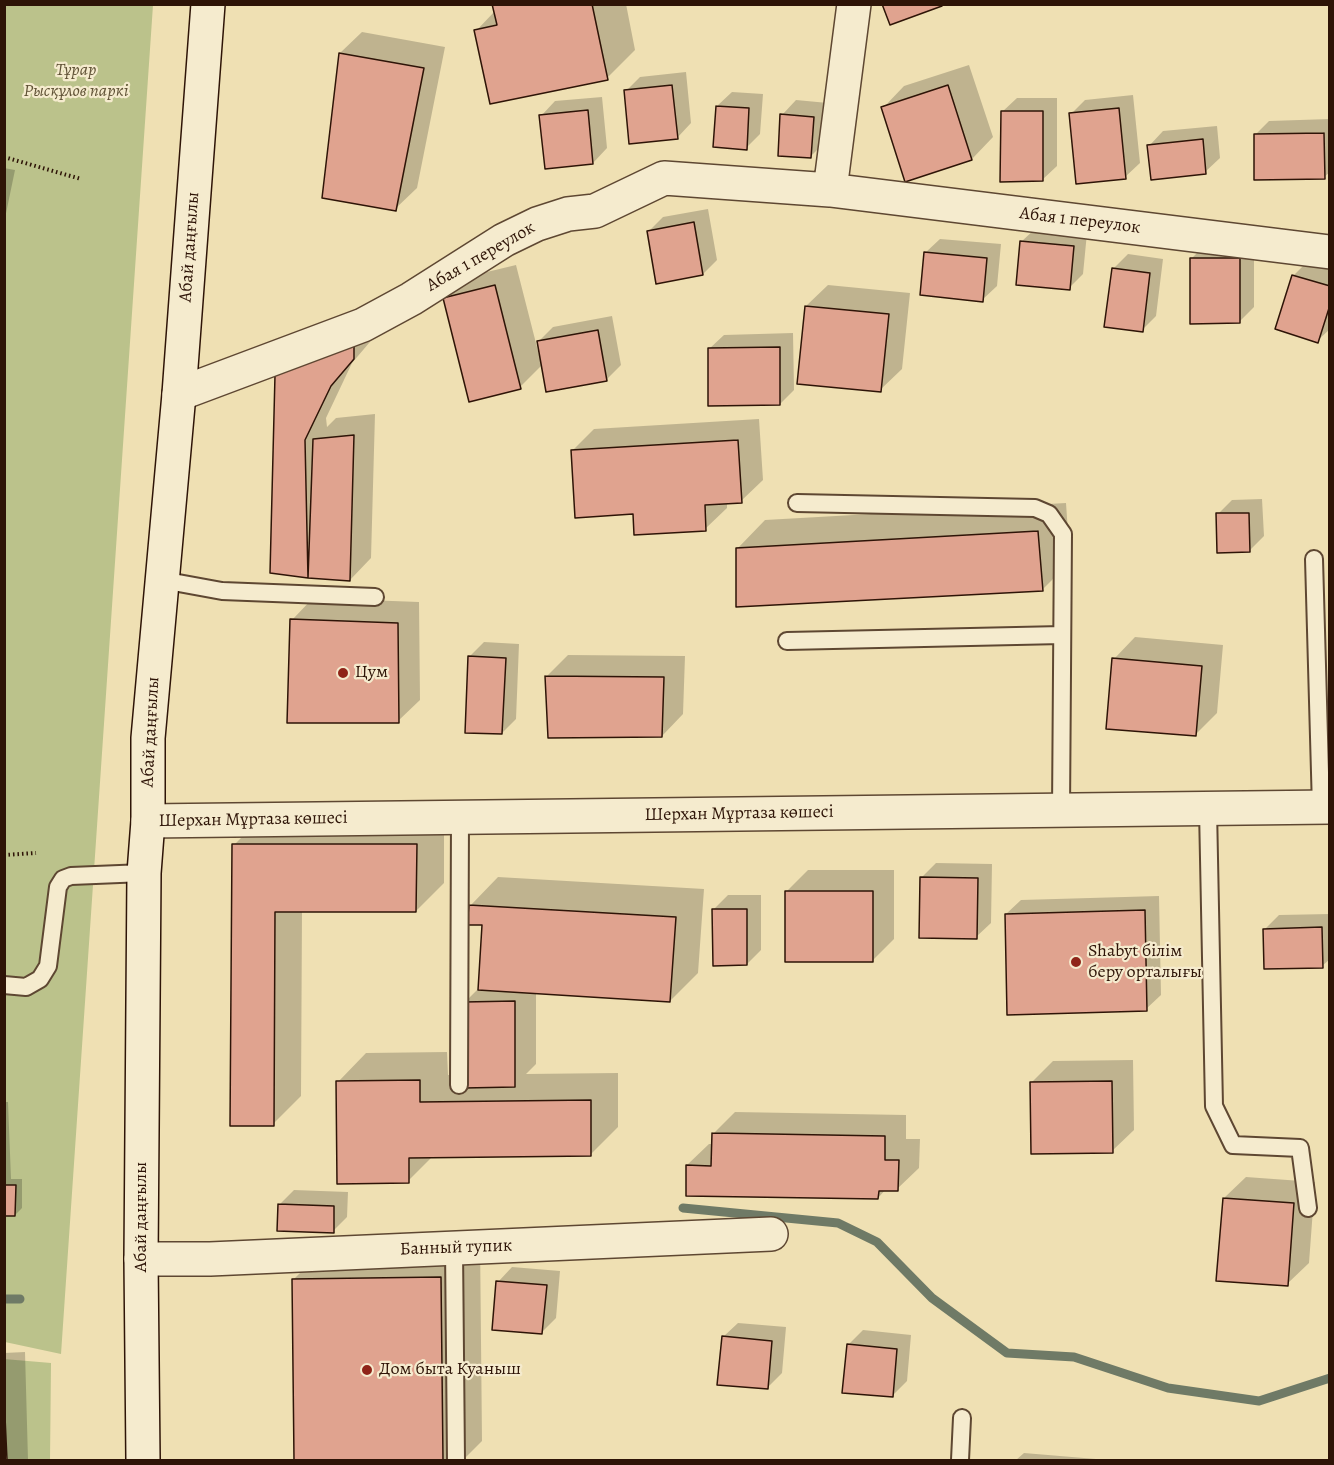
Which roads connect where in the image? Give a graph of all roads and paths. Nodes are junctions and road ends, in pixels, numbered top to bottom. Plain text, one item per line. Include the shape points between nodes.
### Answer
1 (208, 4) edge
2 (854, 4) edge
3 (4, 157) edge
4 (81, 179) dead end
5 (830, 190) junction
6 (1329, 252) edge
7 (179, 394) junction
8 (797, 503) dead end
9 (1314, 559) dead end
10 (162, 580) junction
11 (375, 597) dead end
12 (1062, 635) junction
13 (787, 641) dead end
14 (1325, 807) edge
15 (1208, 809) junction
16 (1060, 811) junction
17 (460, 817) junction
18 (148, 821) junction
19 (36, 853) dead end
20 (4, 855) edge
21 (144, 873) junction
22 (4, 985) edge
23 (459, 1085) dead end
24 (1308, 1208) dead end
25 (771, 1234) dead end
26 (454, 1248) junction
27 (141, 1259) junction
28 (962, 1418) dead end
29 (143, 1461) edge
30 (456, 1461) edge
31 (960, 1461) edge

1 - 7 street, Абай даңғылы
2 - 5 street
3 - 4 path
5 - 6 street, Абая 1 переулок
5 - 7 street, Абая 1 переулок via 664,178 595,211 568,213 504,240 363,325
7 - 10 street, Абай даңғылы
8 - 12 lane via 1035,508 1049,514 1063,534
9 - 14 lane
10 - 11 lane via 222,591
10 - 18 street, Абай даңғылы via 148,738
12 - 13 lane
12 - 16 lane
14 - 15 street, Шерхан Мұртаза көшесі
15 - 16 street, Шерхан Мұртаза көшесі
15 - 24 lane via 1214,1106 1233,1145 1300,1148
16 - 17 street, Шерхан Мұртаза көшесі
17 - 18 street, Шерхан Мұртаза көшесі
17 - 23 lane
18 - 21 street, Абай даңғылы
19 - 20 path
21 - 22 lane via 63,879 58,887 48,966 40,979 26,987
21 - 27 street, Абай даңғылы
25 - 26 street, Банный тупик
26 - 27 street, Банный тупик
26 - 30 lane
27 - 29 street, Абай даңғылы
28 - 31 lane

